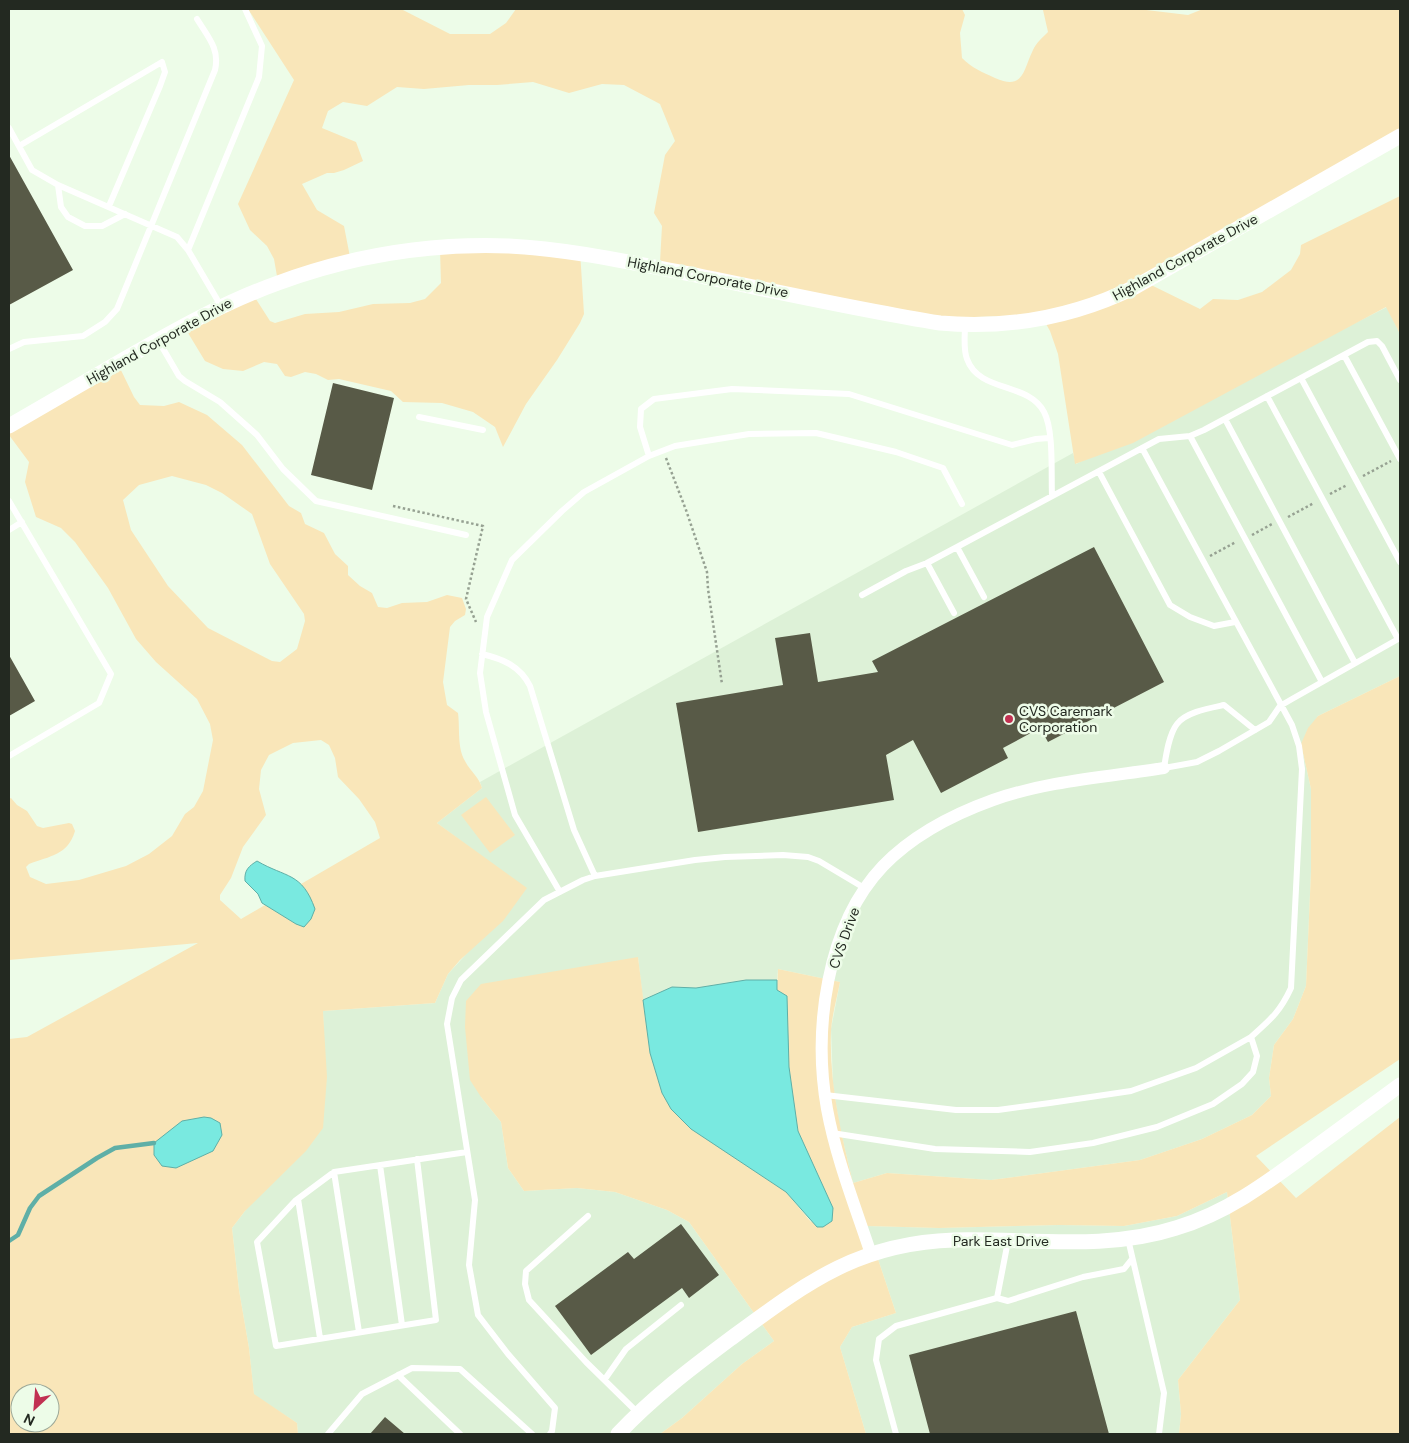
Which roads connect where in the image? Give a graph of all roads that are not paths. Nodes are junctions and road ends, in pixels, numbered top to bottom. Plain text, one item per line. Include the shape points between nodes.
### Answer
1 (245, 9) edge
2 (197, 20) dead end
3 (9, 128) edge
4 (1400, 136) edge
5 (19, 146) junction
6 (58, 185) junction
7 (109, 206) junction
8 (125, 214) junction
9 (152, 226) junction
10 (188, 250) junction
11 (221, 306) junction
12 (965, 325) junction
13 (158, 340) junction
14 (9, 349) edge
15 (1344, 355) junction
16 (1301, 378) junction
17 (1400, 380) edge
18 (1267, 396) junction
19 (419, 417) dead end
20 (1225, 418) junction
21 (9, 426) edge
22 (483, 430) dead end
23 (1190, 436) junction
24 (1049, 438) junction
25 (1142, 448) junction
26 (649, 456) junction
27 (1400, 458) edge
28 (1099, 472) junction
29 (1052, 496) junction
30 (9, 501) edge
31 (962, 504) dead end
32 (22, 522) junction
33 (9, 530) edge
34 (466, 535) dead end
35 (957, 547) junction
36 (1400, 562) edge
37 (927, 563) junction
38 (862, 595) dead end
39 (984, 597) dead end
40 (954, 613) dead end
41 (1235, 622) junction
42 (1399, 638) edge
43 (482, 654) junction
44 (1355, 663) junction
45 (1322, 682) junction
46 (1280, 706) junction
47 (1255, 730) junction
48 (9, 756) edge
49 (1164, 768) junction
50 (595, 876) junction
51 (866, 889) junction
52 (560, 892) junction
53 (1251, 1038) junction
54 (1400, 1085) edge
55 (825, 1095) junction
56 (832, 1133) junction
57 (468, 1152) junction
58 (417, 1159) junction
59 (380, 1165) junction
60 (334, 1172) junction
61 (298, 1199) junction
62 (588, 1216) dead end
63 (1128, 1239) junction
64 (1008, 1240) junction
65 (871, 1254) junction
66 (1132, 1258) junction
67 (997, 1298) junction
68 (681, 1305) dead end
69 (402, 1325) junction
70 (359, 1332) junction
71 (320, 1338) junction
72 (398, 1375) junction
73 (605, 1379) junction
74 (638, 1413) junction
75 (328, 1434) edge
76 (460, 1434) edge
77 (532, 1434) edge
78 (550, 1434) edge
79 (618, 1434) edge
80 (896, 1434) edge
81 (1159, 1434) edge

1 - 10 lane via 262,46 259,77
2 - 9 lane via 218,59
3 - 5 lane
4 - 12 street, Highland Corporate Drive via 1118,296 1039,320
5 - 6 lane via 32,170
5 - 7 lane via 162,62 165,72 160,86
6 - 7 lane
6 - 8 lane via 61,207 68,217 85,226 102,226
7 - 8 lane
8 - 9 lane
9 - 10 lane via 178,237
9 - 14 lane via 117,309 105,322 83,336 24,342
10 - 11 lane
11 - 12 street, Highland Corporate Drive via 321,268 361,259 412,250 508,246 589,254 918,319
11 - 13 street, Highland Corporate Drive
12 - 24 lane via 969,364 984,378 1024,394 1040,405 1047,419
13 - 21 street, Highland Corporate Drive
13 - 34 lane via 184,382 220,402 257,435 283,469 316,501
15 - 16 lane
15 - 17 lane via 1368,342 1377,341
15 - 27 lane
16 - 18 lane
16 - 36 lane
18 - 20 lane
18 - 42 lane
19 - 22 lane
20 - 23 lane
20 - 44 lane
23 - 25 lane via 1159,439
23 - 45 lane
24 - 26 lane via 1012,445 849,394 732,389 654,399 641,409 640,426
24 - 29 lane
25 - 28 lane
25 - 41 lane
26 - 31 lane via 663,450 749,434 816,433 896,452 943,468
26 - 43 lane via 584,492 512,560 487,617
28 - 29 lane
28 - 41 lane via 1170,604 1190,618 1214,626
29 - 35 lane
30 - 32 lane
32 - 33 lane
32 - 48 lane via 111,674 98,703
35 - 37 lane
35 - 39 lane
37 - 38 lane
37 - 40 lane
41 - 46 lane
42 - 44 lane
43 - 50 lane via 510,663 525,676 574,830
43 - 52 lane via 480,673 486,712 515,815
44 - 45 lane
45 - 46 lane
46 - 47 lane via 1269,722
46 - 53 lane via 1292,725 1302,769 1291,988 1279,1011
47 - 49 lane via 1197,762
47 - 49 lane via 1224,705 1197,711 1177,724
49 - 51 street, CVS Drive via 1041,787 975,807 909,843 884,866
50 - 51 lane via 710,859 795,855 819,861
50 - 52 lane
51 - 55 street, CVS Drive via 846,925 830,978 822,1036
52 - 57 lane via 544,900 461,980 452,998 447,1024
53 - 55 lane via 1196,1068 1131,1091 998,1110 956,1110
53 - 56 lane via 1257,1056 1253,1072 1213,1104 1156,1127 1093,1143 1030,1152 935,1149
54 - 63 street, Park East Drive via 1238,1202 1192,1223
55 - 56 street, CVS Drive
56 - 65 street, CVS Drive
57 - 58 lane
57 - 78 lane via 475,1200 469,1265 478,1315 555,1408
58 - 59 lane
58 - 69 lane via 436,1320
59 - 60 lane
59 - 69 lane
60 - 61 lane
60 - 70 lane
61 - 71 lane
61 - 71 lane via 257,1242 276,1346
62 - 73 lane via 526,1271 525,1284 529,1300
63 - 64 street, Park East Drive
63 - 66 lane
64 - 65 street, Park East Drive via 934,1241
64 - 67 lane
65 - 74 street, Park East Drive via 828,1271 802,1287 657,1395
66 - 67 lane via 1124,1269 1083,1277 1008,1301
66 - 81 lane via 1164,1394
67 - 80 lane via 896,1326 879,1339 876,1360
68 - 73 lane via 626,1349
69 - 70 lane
70 - 71 lane
72 - 75 lane via 362,1394
72 - 76 lane
72 - 77 lane via 412,1368 460,1369
73 - 74 lane
74 - 79 street, Park East Drive

